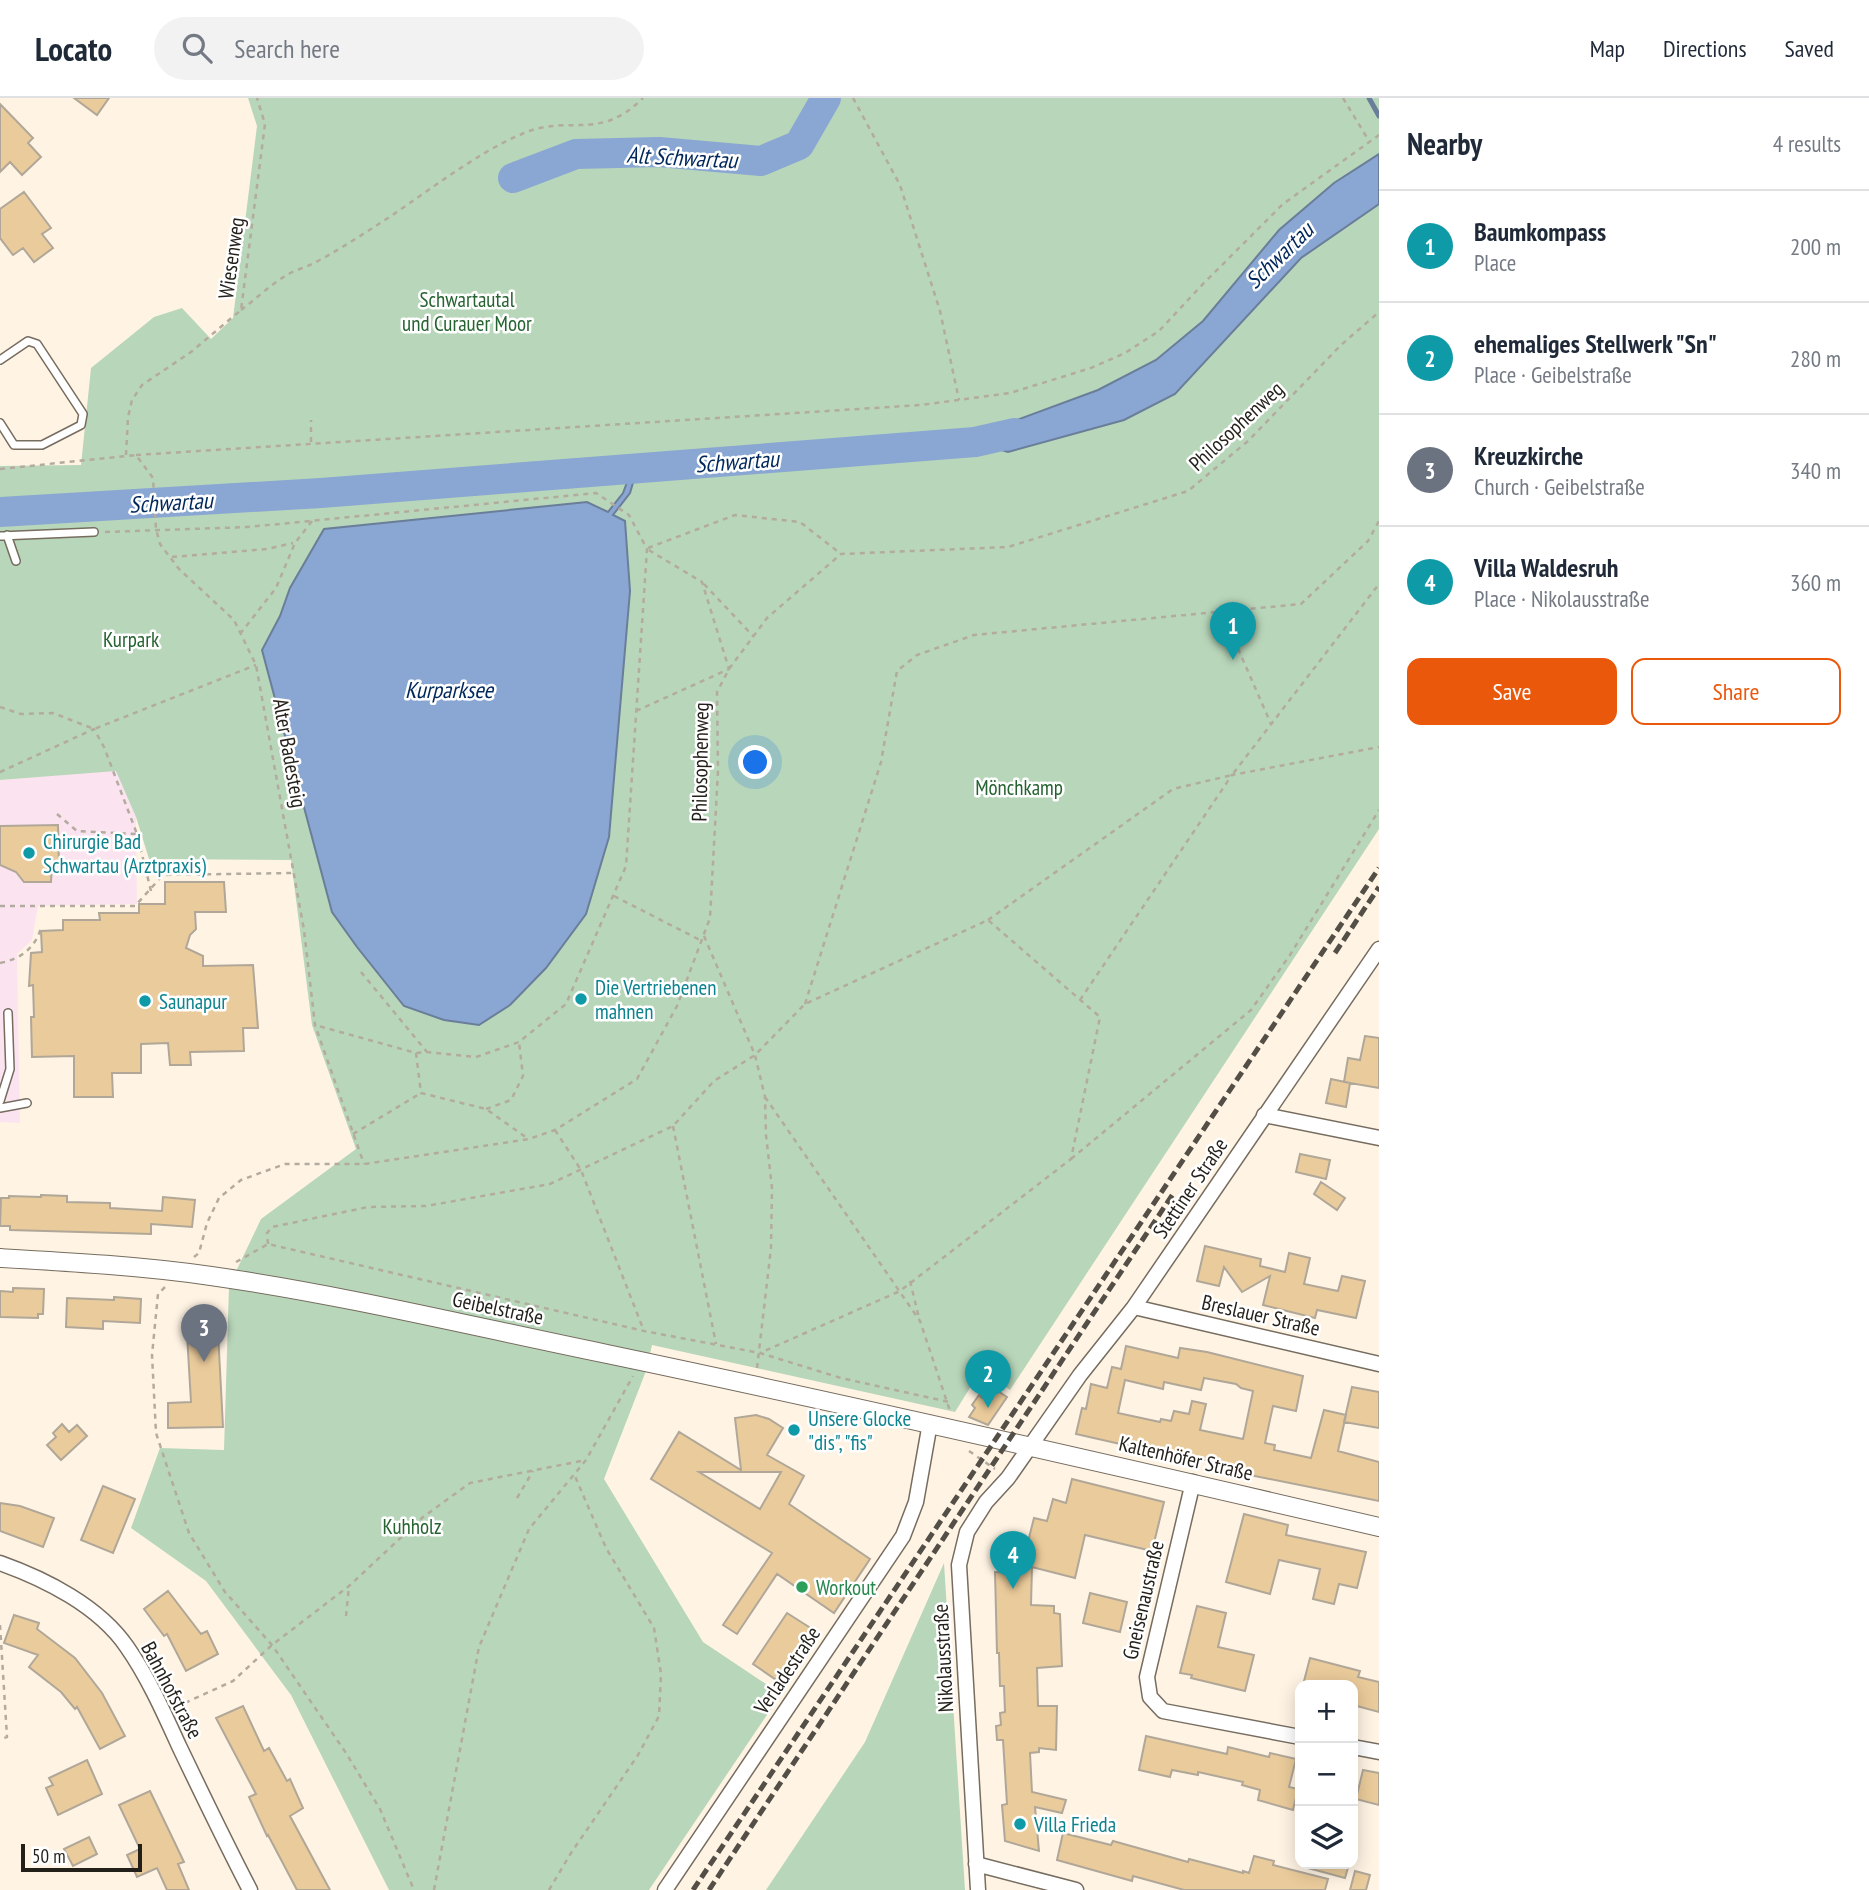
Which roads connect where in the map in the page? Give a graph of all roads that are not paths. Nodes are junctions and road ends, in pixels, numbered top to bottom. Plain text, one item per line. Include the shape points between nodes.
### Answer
1 (0, 360) edge
2 (0, 423) edge
3 (94, 532) road end
4 (3, 535) edge
5 (16, 561) dead end
6 (1379, 949) edge
7 (8, 1013) dead end
8 (0, 1101) edge
9 (27, 1103) dead end
10 (0, 1108) edge
11 (1264, 1115) junction
12 (1379, 1138) edge
13 (0, 1258) edge
14 (1134, 1307) junction
15 (1379, 1364) edge
16 (930, 1423) junction
17 (982, 1436) joint
18 (1030, 1446) junction
19 (1193, 1482) junction
20 (1379, 1527) edge
21 (0, 1563) edge
22 (1295, 1736) edge
23 (1358, 1747) edge
24 (1379, 1752) edge
25 (976, 1864) junction
26 (250, 1890) edge
27 (665, 1890) edge
28 (978, 1890) edge
29 (1076, 1890) edge

1 - 2 lane via 28,341 37,344 83,414 81,425 42,445 14,445
3 - 4 lane
4 - 5 lane
6 - 11 street, Stettiner Straße
7 - 8 lane via 9,1069
9 - 10 lane
11 - 12 street
11 - 14 street, Stettiner Straße
13 - 16 street, Geibelstraße via 178,1272 283,1288
14 - 15 street, Breslauer Straße
14 - 18 street, Stettiner Straße
16 - 17 street, Geibelstraße
16 - 27 street, Verladestraße via 916,1502 903,1536
17 - 18 street, Kaltenhöfer Straße
18 - 19 street, Kaltenhöfer Straße
18 - 25 street, Nikolausstraße via 967,1532 959,1565
19 - 20 street, Kaltenhöfer Straße
19 - 22 street, Gneisenaustraße via 1147,1677 1150,1697 1163,1711
21 - 26 street, Bahnhofstraße via 48,1584 102,1620 127,1646
23 - 24 street
25 - 28 street, Nikolausstraße
25 - 29 street

